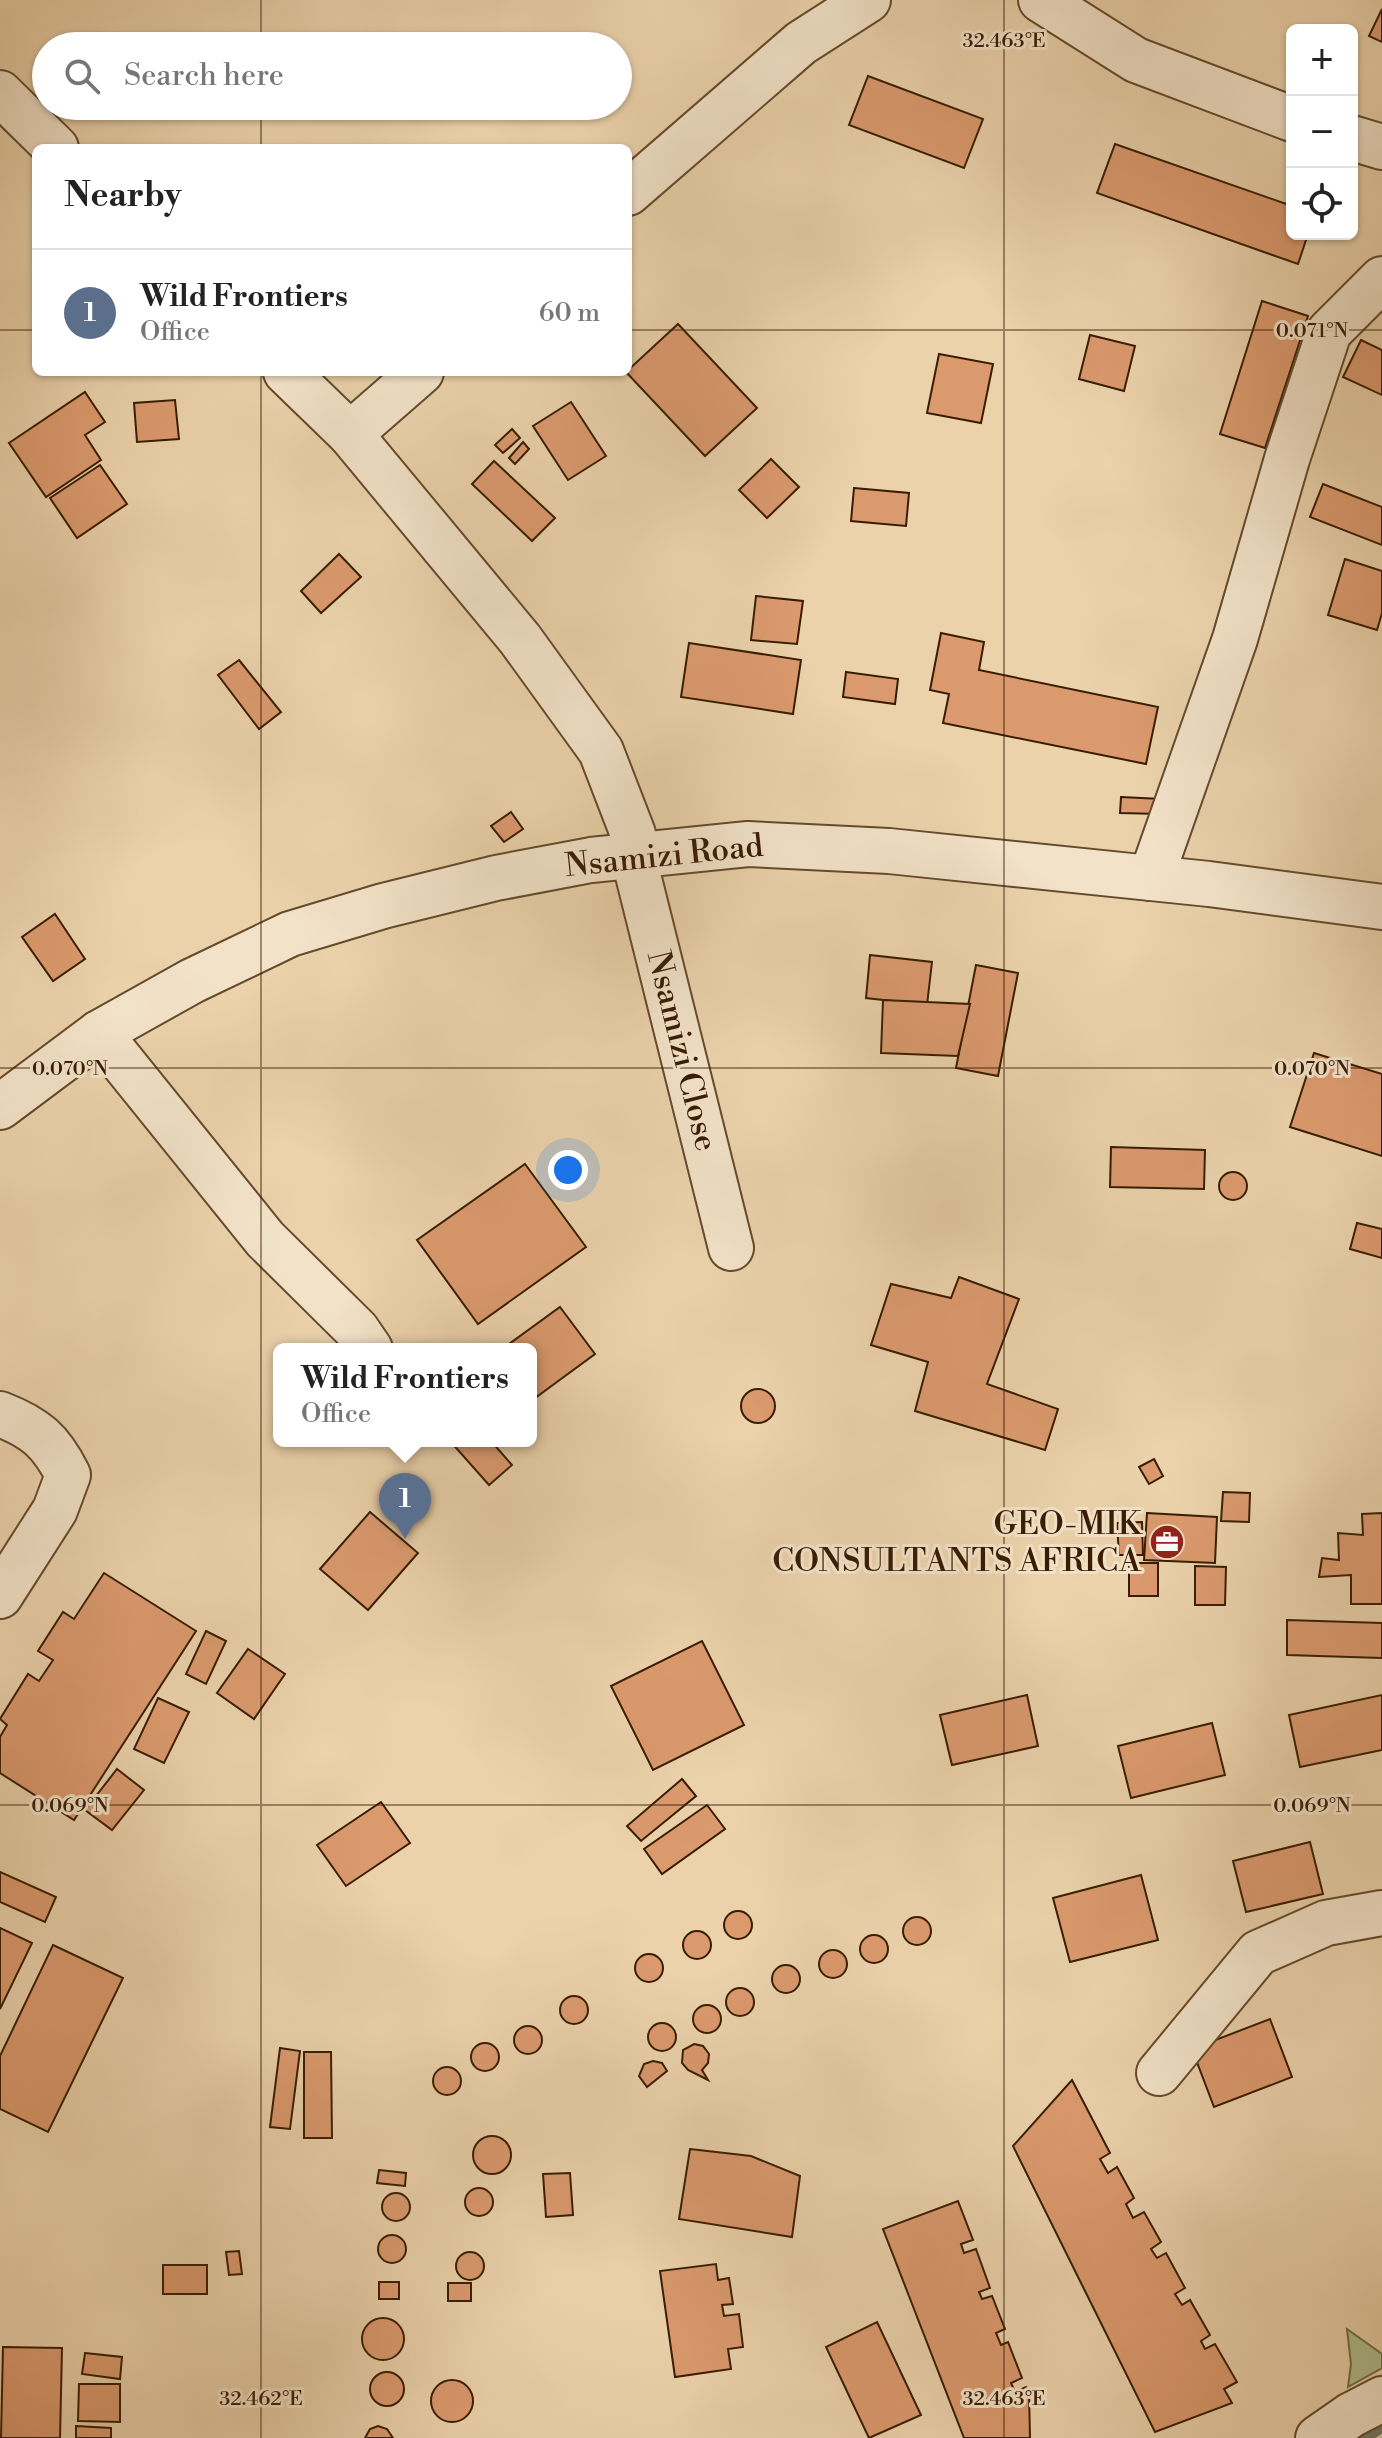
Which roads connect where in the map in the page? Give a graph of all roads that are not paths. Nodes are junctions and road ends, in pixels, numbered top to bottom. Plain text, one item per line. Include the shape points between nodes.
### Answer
1 (868, 0) edge
2 (1041, 0) edge
3 (0, 93) edge
4 (1286, 117) edge
5 (1358, 140) edge
6 (52, 144) edge
7 (1382, 147) edge
8 (632, 190) edge
9 (1382, 279) edge
10 (290, 376) edge
11 (416, 376) edge
12 (350, 434) junction
13 (633, 855) junction
14 (1151, 878) junction
15 (1382, 907) edge
16 (99, 1033) junction
17 (0, 1107) edge
18 (731, 1248) dead end
19 (366, 1343) edge
20 (0, 1414) edge
21 (0, 1596) edge
22 (1382, 1913) edge
23 (1159, 2073) dead end
24 (1382, 2399) edge
25 (1318, 2438) edge

1 - 8 street via 801,43
2 - 4 street via 1136,60
3 - 6 street
5 - 7 street
9 - 14 street via 1329,332 1235,639
10 - 12 street, Nsamizi Close
11 - 12 street
12 - 13 street, Nsamizi Close via 520,639 601,751 633,834
13 - 14 street, Nsamizi Road via 748,844 889,851
13 - 16 street, Nsamizi Road via 496,878 290,934
13 - 18 street, Nsamizi Close
14 - 15 street, Nsamizi Road
16 - 17 street, Nsamizi Road
16 - 19 street via 265,1239
20 - 21 street via 24,1423 55,1449 68,1475 55,1510
22 - 23 street via 1326,1923 1258,1953
24 - 25 street

